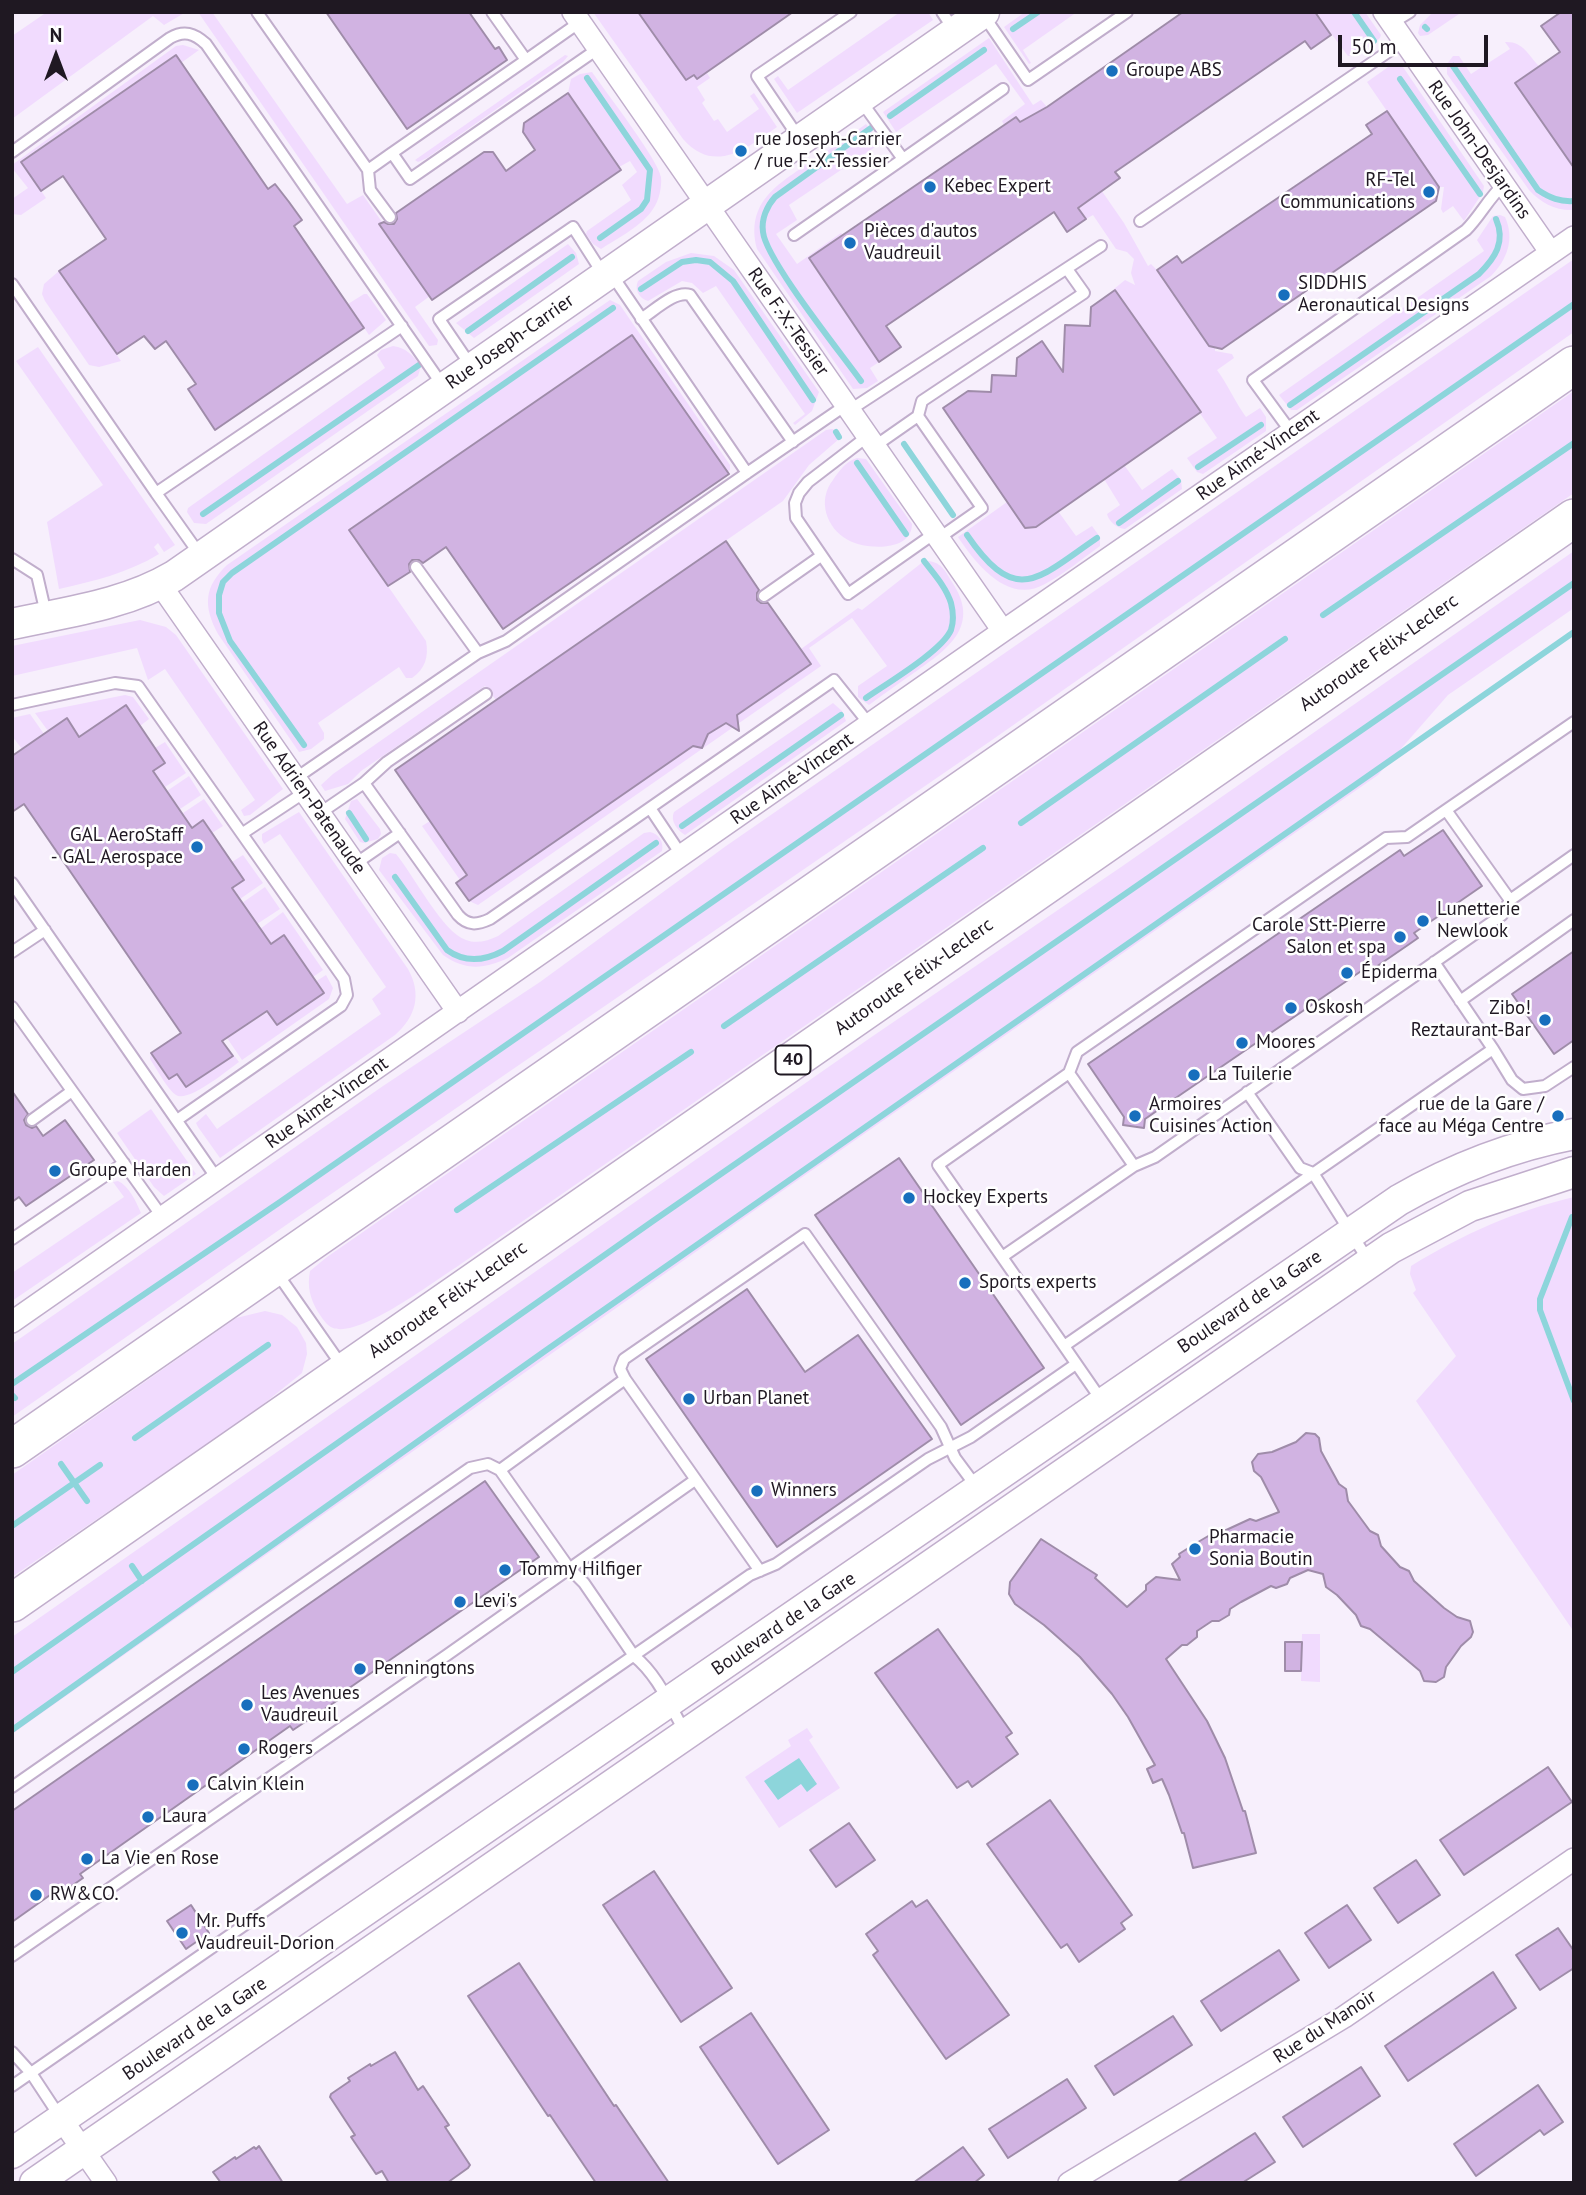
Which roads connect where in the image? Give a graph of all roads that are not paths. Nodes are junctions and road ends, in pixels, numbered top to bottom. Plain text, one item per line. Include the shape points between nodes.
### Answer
1 (257, 12) edge
2 (492, 12) edge
3 (851, 12) edge
4 (1126, 12) edge
5 (984, 13) edge
6 (577, 17) edge
7 (948, 22) edge
8 (1398, 22) edge
9 (599, 48) junction
10 (526, 60) junction
11 (1003, 89) dead end
12 (860, 99) junction
13 (800, 140) junction
14 (12, 152) edge
15 (392, 153) junction
16 (903, 159) junction
17 (368, 170) junction
18 (1503, 185) junction
19 (706, 205) junction
20 (390, 217) dead end
21 (1140, 222) dead end
22 (794, 234) dead end
23 (1574, 237) edge
24 (1101, 246) dead end
25 (1551, 253) junction
26 (1067, 269) junction
27 (607, 274) junction
28 (12, 284) edge
29 (641, 319) junction
30 (402, 326) junction
31 (1574, 365) edge
32 (472, 368) junction
33 (444, 387) junction
34 (848, 408) junction
35 (918, 416) junction
36 (1291, 432) junction
37 (872, 441) junction
38 (793, 442) junction
39 (747, 474) junction
40 (156, 493) junction
41 (1574, 518) edge
42 (937, 536) junction
43 (821, 556) junction
44 (201, 557) junction
45 (12, 559) edge
46 (416, 567) dead end
47 (160, 584) junction
48 (764, 596) dead end
49 (47, 616) junction
50 (12, 624) edge
51 (1003, 631) junction
52 (478, 653) junction
53 (486, 694) dead end
54 (12, 705) edge
55 (1574, 722) edge
56 (870, 725) junction
57 (365, 783) junction
58 (300, 785) junction
59 (650, 808) junction
60 (1446, 810) junction
61 (320, 813) junction
62 (243, 833) junction
63 (400, 833) junction
64 (1574, 855) edge
65 (682, 856) junction
66 (355, 864) junction
67 (12, 883) edge
68 (1510, 900) junction
69 (1574, 920) edge
70 (45, 930) junction
71 (12, 952) edge
72 (1434, 962) junction
73 (1460, 1001) junction
74 (12, 1007) edge
75 (458, 1012) junction
76 (1493, 1049) junction
77 (1574, 1067) edge
78 (1069, 1073) junction
79 (72, 1091) junction
80 (1247, 1092) junction
81 (32, 1119) dead end
82 (177, 1120) junction
83 (1574, 1134) edge
84 (124, 1163) junction
85 (1134, 1166) junction
86 (1574, 1172) edge
87 (1312, 1173) junction
88 (218, 1180) junction
89 (163, 1218) junction
90 (1352, 1232) junction
91 (12, 1239) edge
92 (1002, 1257) junction
93 (1369, 1262) junction
94 (274, 1267) junction
95 (12, 1322) edge
96 (1064, 1346) junction
97 (1076, 1364) junction
98 (345, 1371) junction
99 (625, 1379) junction
100 (1103, 1403) junction
101 (952, 1447) junction
102 (12, 1449) edge
103 (500, 1470) junction
104 (695, 1480) junction
105 (978, 1490) junction
106 (569, 1568) junction
107 (760, 1572) junction
108 (12, 1603) edge
109 (634, 1656) junction
110 (668, 1703) junction
111 (686, 1735) junction
112 (12, 1787) edge
113 (1574, 1859) edge
114 (12, 1955) edge
115 (12, 2052) edge
116 (31, 2073) junction
117 (12, 2086) edge
118 (62, 2120) junction
119 (82, 2150) junction
120 (12, 2153) edge
121 (35, 2183) edge
122 (106, 2183) edge
123 (1069, 2183) edge

1 - 17 lane
2 - 10 lane
3 - 13 lane via 757,76
4 - 5 lane via 1028,80
5 - 7 main road, Rue Joseph-Carrier
6 - 9 street, Rue F.-X.-Tessier
6 - 10 lane
7 - 12 main road, Rue Joseph-Carrier
8 - 18 street, Rue John-Desjardins
8 - 21 lane
9 - 15 lane via 410,180
9 - 19 street, Rue F.-X.-Tessier
10 - 15 lane
11 - 16 lane
12 - 13 main road, Rue Joseph-Carrier
12 - 16 lane
13 - 19 main road, Rue Joseph-Carrier
14 - 30 lane via 170,38 192,33 206,44
15 - 17 lane
16 - 22 lane
17 - 20 lane via 370,190
18 - 25 street, Rue John-Desjardins
18 - 36 lane via 1466,230 1253,380
19 - 27 main road, Rue Joseph-Carrier
19 - 34 street, Rue F.-X.-Tessier
23 - 25 street, Rue Aimé-Vincent
24 - 26 lane
25 - 36 street, Rue Aimé-Vincent
26 - 34 lane
26 - 35 lane via 1084,293 922,401
27 - 29 lane
27 - 32 main road, Rue Joseph-Carrier
27 - 32 lane via 573,227 439,318
28 - 40 lane
29 - 38 lane via 678,295 690,295
29 - 39 lane
30 - 33 lane
30 - 40 lane
31 - 94 highway
32 - 33 main road, Rue Joseph-Carrier
33 - 44 main road, Rue Joseph-Carrier
34 - 37 street, Rue F.-X.-Tessier
34 - 38 lane
35 - 37 lane
35 - 42 lane via 982,508
36 - 51 street, Rue Aimé-Vincent
37 - 42 street, Rue F.-X.-Tessier
37 - 43 lane via 808,482 799,493 796,519
38 - 39 lane
39 - 52 lane via 506,641
40 - 44 lane
41 - 98 highway, Autoroute Félix-Leclerc / 40
42 - 43 lane via 848,594
42 - 51 street, Rue F.-X.-Tessier
43 - 48 lane
44 - 47 main road, Rue Joseph-Carrier
45 - 49 lane via 37,575
46 - 52 lane
47 - 49 main road, Rue Joseph-Carrier via 112,602
47 - 58 street, Rue Adrien-Patenaude
49 - 50 main road, Rue Joseph-Carrier
51 - 56 street, Rue Aimé-Vincent
52 - 58 lane
53 - 57 lane via 387,762
54 - 62 lane via 115,683 138,686
55 - 60 lane
56 - 59 lane via 834,680
56 - 65 street, Rue Aimé-Vincent
57 - 61 lane
57 - 63 lane
58 - 61 street, Rue Adrien-Patenaude
58 - 62 lane
59 - 63 lane via 477,924 463,921
59 - 65 lane
60 - 68 lane
60 - 78 lane via 1406,837 1386,838 1077,1052
61 - 66 street, Rue Adrien-Patenaude
62 - 82 lane via 344,979 346,995 341,1006
63 - 66 lane
64 - 68 lane
65 - 75 street, Rue Aimé-Vincent
66 - 75 street, Rue Adrien-Patenaude
67 - 70 lane
68 - 72 lane via 1502,915
69 - 73 lane
70 - 71 lane
70 - 82 lane
72 - 73 lane
72 - 80 lane
73 - 76 lane
74 - 79 lane
75 - 88 street, Rue Aimé-Vincent
76 - 77 lane via 1523,1089 1545,1086
76 - 87 lane
78 - 85 lane
78 - 92 lane via 938,1165
79 - 81 lane
79 - 84 lane
80 - 85 lane via 1155,1157
80 - 87 lane via 1300,1168
82 - 88 lane
83 - 90 main road, Boulevard de la Gare via 1510,1150 1440,1178
84 - 89 lane
84 - 91 lane
85 - 92 lane
86 - 93 main road, Boulevard de la Gare via 1470,1206
87 - 90 lane
87 - 96 lane
88 - 89 street, Rue Aimé-Vincent
89 - 95 street, Rue Aimé-Vincent
90 - 93 lane
90 - 100 main road, Boulevard de la Gare
92 - 96 lane
93 - 111 main road, Boulevard de la Gare
94 - 98 lane
94 - 102 highway
96 - 97 lane
97 - 100 lane
97 - 101 lane
98 - 108 highway, Autoroute Félix-Leclerc / 40
99 - 101 lane via 620,1369 624,1359 805,1234
99 - 103 lane
99 - 104 lane
100 - 105 main road, Boulevard de la Gare
101 - 105 lane
101 - 107 lane
103 - 106 lane
103 - 112 lane via 488,1464 470,1468
104 - 106 lane
104 - 107 lane
105 - 110 main road, Boulevard de la Gare
106 - 109 lane
106 - 114 lane
107 - 109 lane
109 - 110 lane via 651,1673
109 - 116 lane
110 - 111 lane
110 - 118 main road, Boulevard de la Gare
111 - 119 main road, Boulevard de la Gare
113 - 123 street, Rue du Manoir via 1344,2017
115 - 116 lane
116 - 117 lane
116 - 118 lane
118 - 119 street
118 - 120 main road, Boulevard de la Gare
119 - 121 main road, Boulevard de la Gare
119 - 122 street

